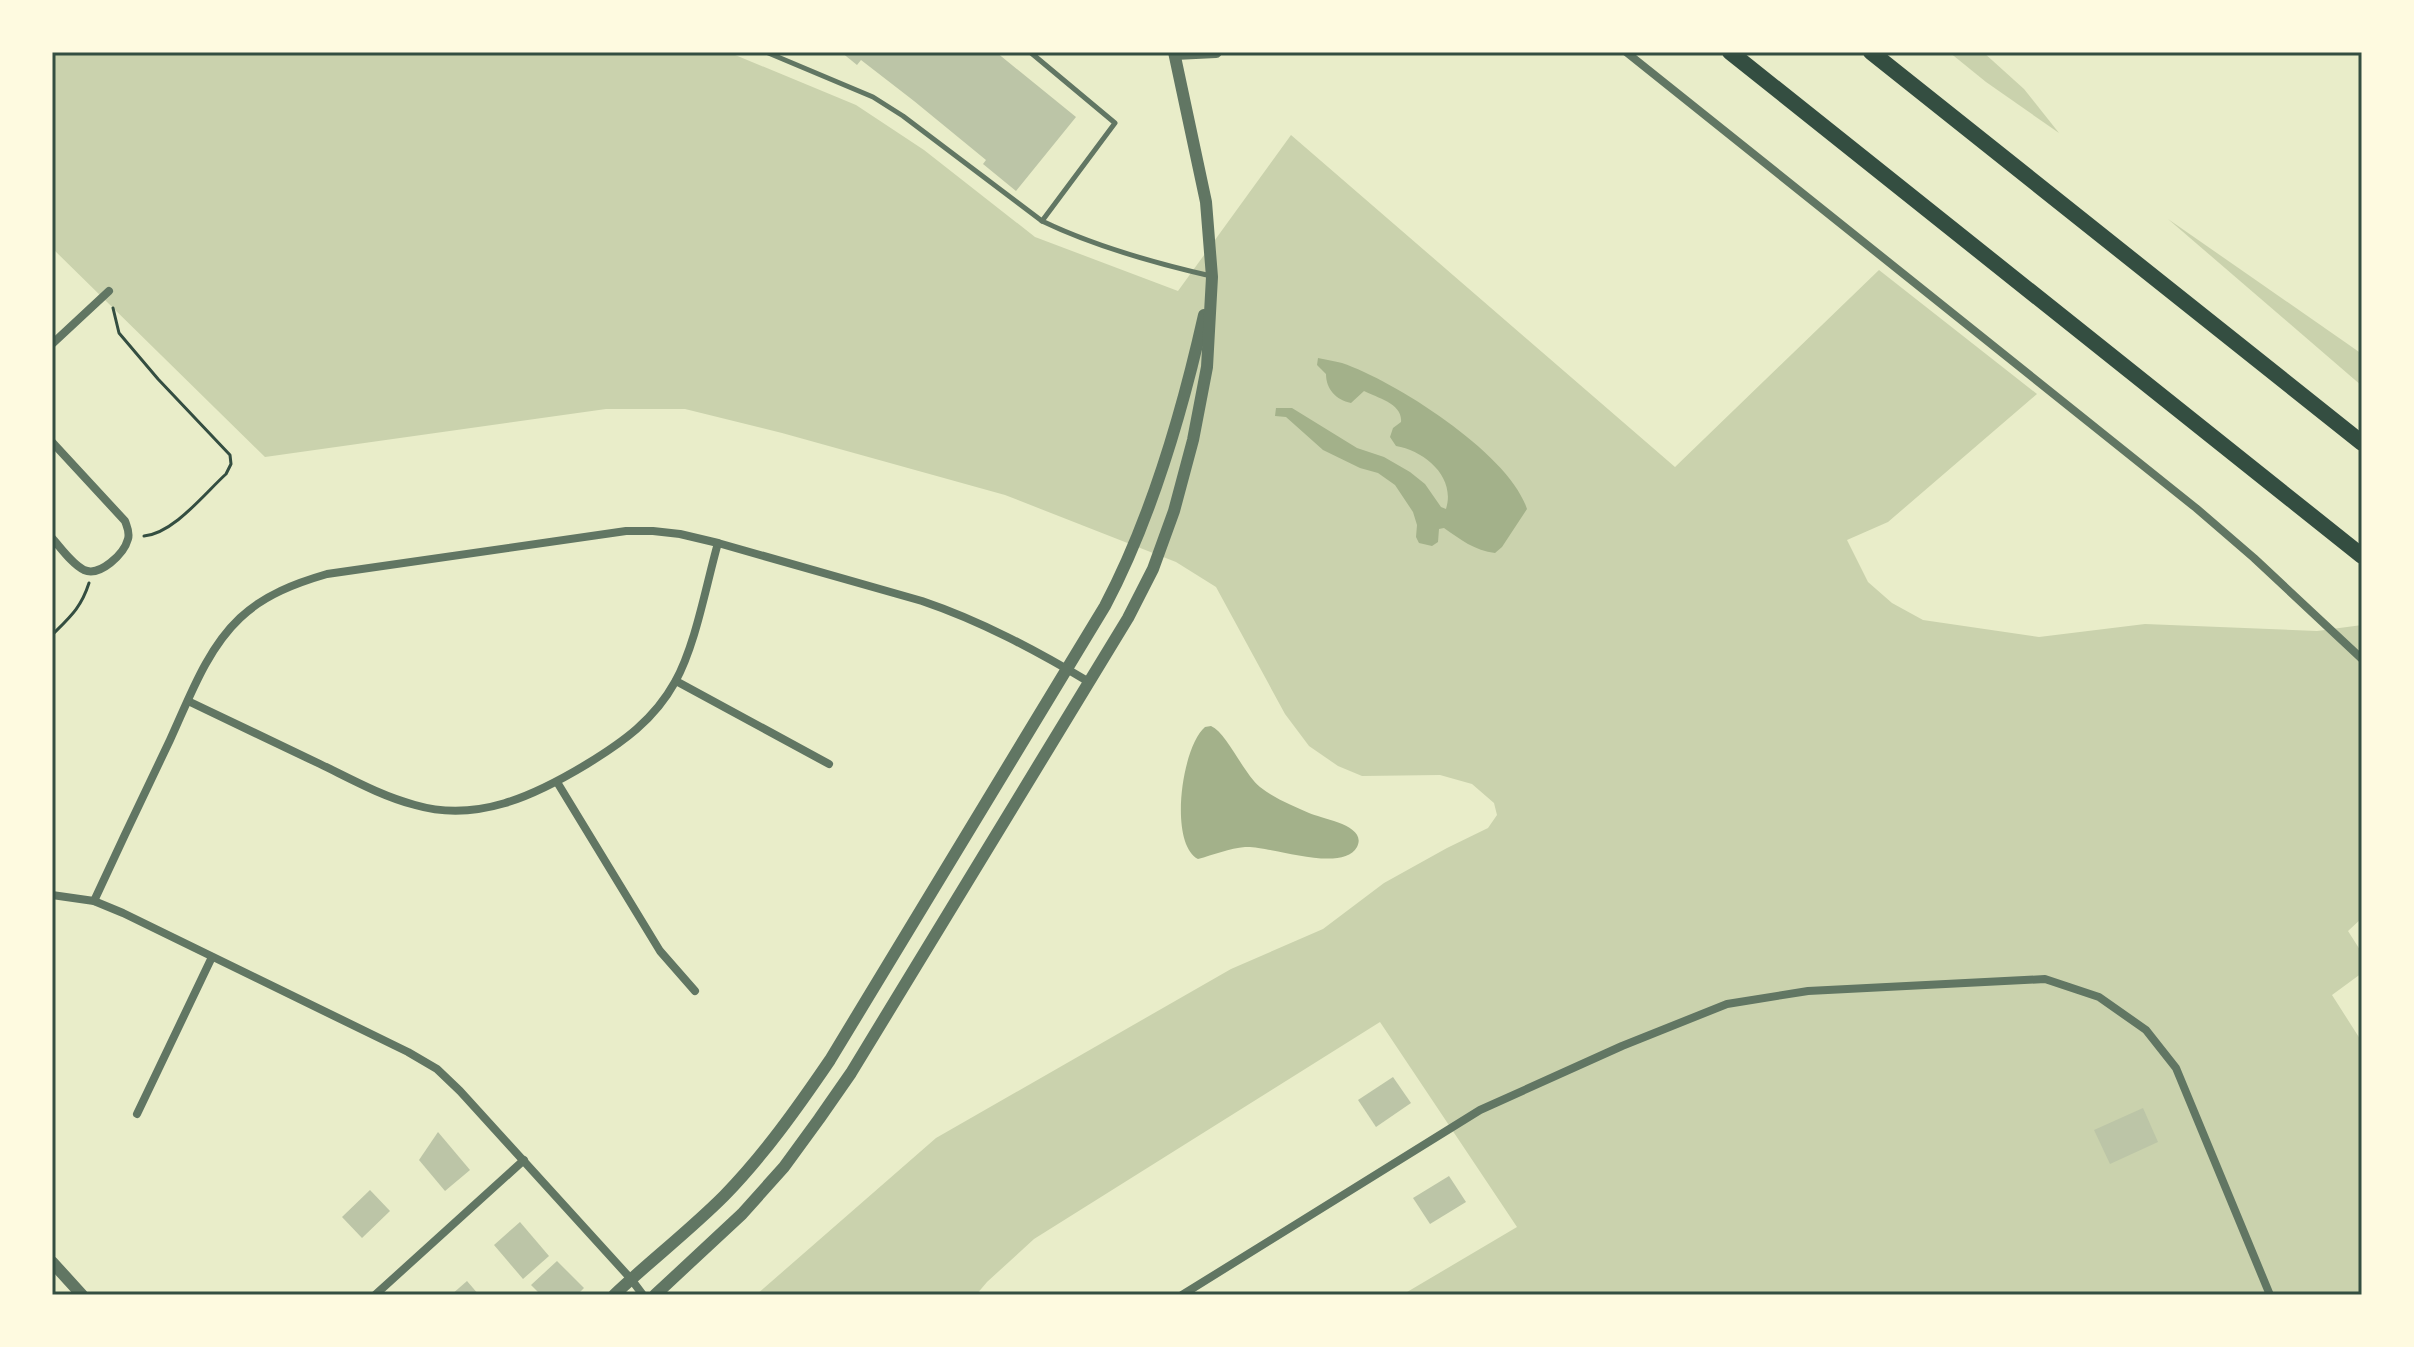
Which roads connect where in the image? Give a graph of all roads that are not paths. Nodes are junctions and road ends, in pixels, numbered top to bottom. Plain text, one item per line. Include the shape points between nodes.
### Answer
1 (766, 52) edge
2 (1030, 52) edge
3 (1175, 52) edge
4 (1216, 52) edge
5 (1626, 52) edge
6 (1730, 52) edge
7 (1871, 52) edge
8 (1042, 221) junction
9 (1212, 277) junction
10 (109, 291) road end
11 (52, 344) edge
12 (52, 442) edge
13 (2362, 443) edge
14 (52, 538) edge
15 (718, 543) junction
16 (2362, 556) edge
17 (2362, 659) edge
18 (1066, 669) junction
19 (676, 681) junction
20 (1089, 682) junction
21 (188, 701) junction
22 (829, 764) dead end
23 (557, 782) junction
24 (52, 895) edge
25 (94, 901) junction
26 (212, 957) junction
27 (695, 991) dead end
28 (137, 1114) dead end
29 (524, 1160) junction
30 (52, 1262) edge
31 (631, 1279) junction
32 (82, 1295) edge
33 (375, 1295) edge
34 (614, 1295) edge
35 (643, 1295) edge
36 (655, 1295) edge
37 (1182, 1295) edge
38 (2270, 1295) edge

1 - 8 lane via 873,97
2 - 8 lane via 1115,123
3 - 4 street
3 - 9 street via 1203,183
5 - 17 street via 2196,508
6 - 16 main road
7 - 13 main road
8 - 9 lane via 1162,265
9 - 18 street via 1192,367 1129,561
9 - 20 street via 1207,367 1174,511 1153,569
10 - 11 street
12 - 14 street via 125,521 128,538 122,552 92,572 75,563
15 - 18 street via 955,612
15 - 19 street
15 - 21 street via 680,534 626,531 327,574 297,583 240,618 220,642
18 - 20 street
18 - 31 street via 797,1107 725,1195
19 - 22 street
19 - 23 street via 637,731
20 - 36 street via 819,1119 742,1214
21 - 23 street via 416,806 486,808
21 - 25 street
23 - 27 street via 660,951
24 - 25 street
25 - 26 street
26 - 28 street
26 - 29 street via 437,1069
29 - 31 street
29 - 33 street
30 - 32 street
31 - 34 street
31 - 35 street
37 - 38 street via 1480,1110 1727,1004 1808,991 2045,979 2099,997 2146,1030 2176,1068

